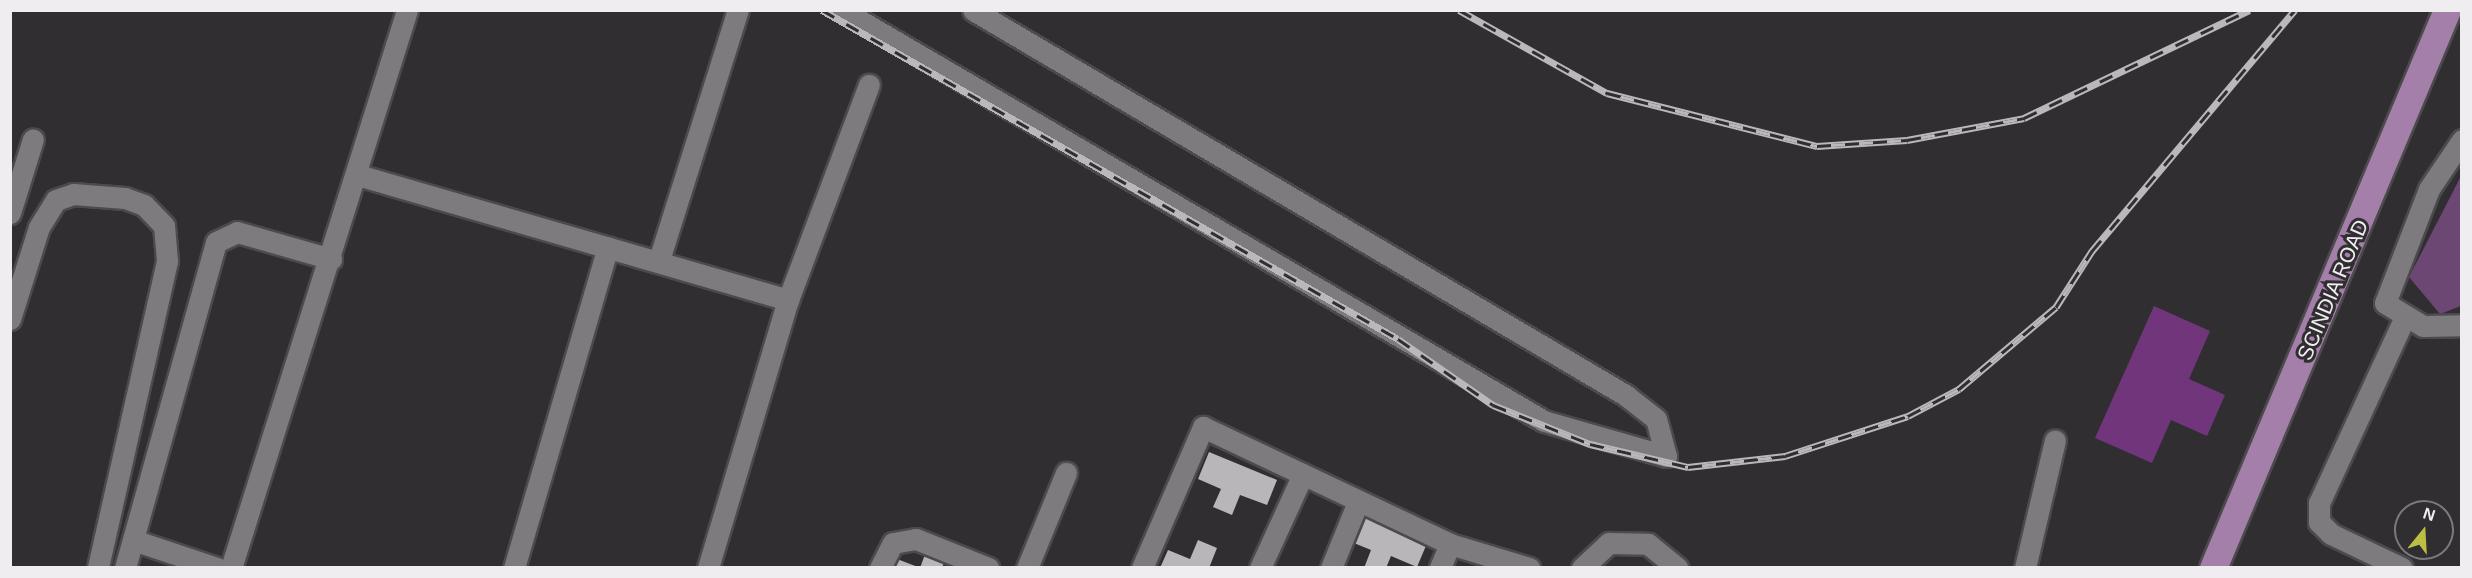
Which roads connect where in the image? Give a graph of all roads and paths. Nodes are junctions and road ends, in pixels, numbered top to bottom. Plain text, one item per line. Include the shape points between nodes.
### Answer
1 (407, 10) edge
2 (738, 10) edge
3 (842, 10) edge
4 (973, 10) edge
5 (2447, 10) edge
6 (2462, 11) edge
7 (869, 85) dead end
8 (33, 139) dead end
9 (2462, 140) edge
10 (358, 175) junction
11 (10, 213) edge
12 (608, 247) junction
13 (331, 259) junction
14 (659, 260) junction
15 (788, 300) junction
16 (2405, 317) junction
17 (10, 319) edge
18 (2462, 325) edge
19 (2055, 440) dead end
20 (1066, 473) dead end
21 (1303, 474) junction
22 (1358, 502) junction
23 (133, 540) junction
24 (1450, 544) junction
25 (98, 567) edge
26 (125, 567) edge
27 (217, 567) edge
28 (231, 567) edge
29 (514, 567) edge
30 (708, 567) edge
31 (880, 567) edge
32 (988, 567) edge
33 (1027, 567) edge
34 (1142, 567) edge
35 (1260, 567) edge
36 (1330, 567) edge
37 (1440, 567) edge
38 (1529, 567) edge
39 (1582, 567) edge
40 (1678, 567) edge
41 (2025, 567) edge
42 (2213, 567) edge
43 (2228, 567) edge
44 (2402, 567) edge

1 - 10 street
2 - 14 street
3 - 4 street via 1544,421 1666,456 1656,419 1627,396
5 - 42 main road, SCINDIA ROAD
6 - 43 main road, SCINDIA ROAD
7 - 15 street
8 - 11 street
9 - 16 street via 2429,189 2385,303
10 - 12 street
10 - 13 street
12 - 14 street
12 - 29 street
13 - 23 street via 237,232 216,242
13 - 28 street
14 - 15 street
15 - 30 street
16 - 18 street via 2423,326
16 - 44 street via 2319,503 2319,522 2331,534
17 - 25 street via 39,227 56,200 73,194 125,198 144,205 164,226 167,261
19 - 41 street
20 - 33 street
21 - 22 street
21 - 34 street via 1203,428
21 - 35 street
22 - 24 street
22 - 36 street
23 - 26 street
23 - 27 street
24 - 37 street
24 - 38 street
31 - 32 street via 893,543 908,539
39 - 40 street via 1609,543 1648,544

